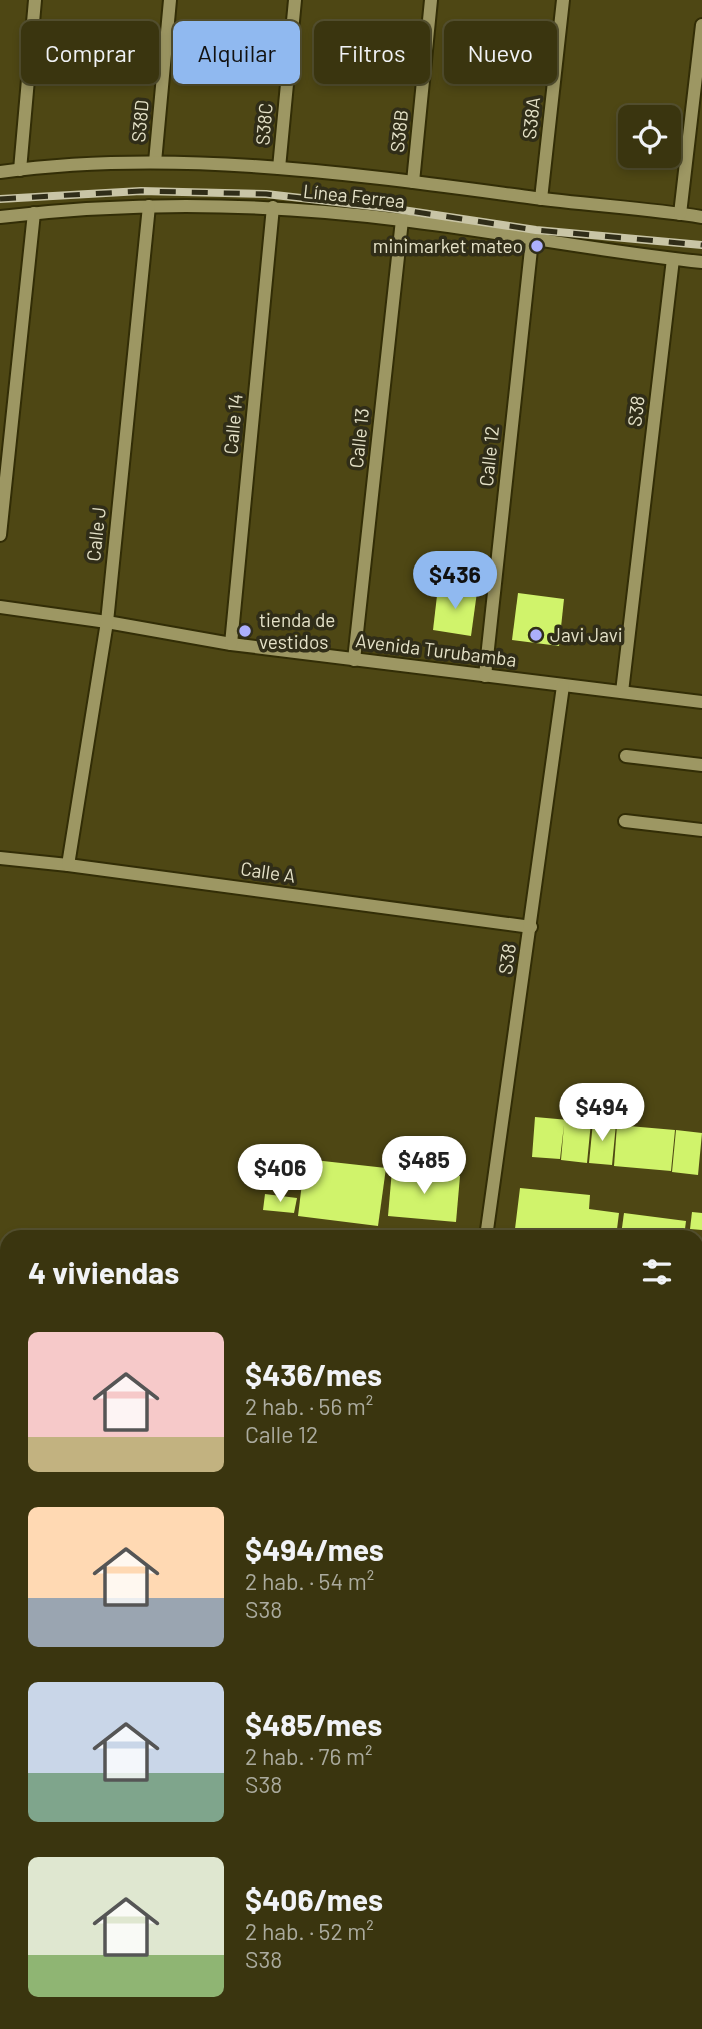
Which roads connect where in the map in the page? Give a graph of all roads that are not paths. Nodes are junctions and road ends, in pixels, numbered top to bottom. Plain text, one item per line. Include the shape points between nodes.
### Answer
1 (35, 0) edge
2 (170, 0) edge
3 (295, 0) edge
4 (431, 0) edge
5 (563, 0) edge
6 (702, 25) edge
7 (155, 162) junction
8 (279, 168) junction
9 (20, 170) junction
10 (0, 172) edge
11 (413, 181) junction
12 (541, 199) junction
13 (149, 206) junction
14 (273, 208) junction
15 (34, 213) junction
16 (680, 214) junction
17 (0, 217) edge
18 (702, 217) edge
19 (402, 220) junction
20 (533, 240) junction
21 (673, 259) junction
22 (702, 262) edge
23 (0, 535) edge
24 (0, 607) edge
25 (107, 622) junction
26 (232, 644) junction
27 (354, 660) junction
28 (485, 676) junction
29 (563, 686) junction
30 (622, 692) junction
31 (702, 702) edge
32 (626, 757) dead end
33 (702, 765) edge
34 (625, 821) dead end
35 (702, 830) edge
36 (0, 858) edge
37 (68, 865) junction
38 (531, 927) junction
39 (487, 1230) edge

1 - 9 street
2 - 7 street, S38D
3 - 8 street, S38C
4 - 11 street, S38B
5 - 12 street, S38A
6 - 16 street
7 - 8 street, Línea Ferrea
7 - 9 street, Línea Ferrea
8 - 11 street, Línea Ferrea
9 - 10 street, Línea Ferrea
11 - 12 street, Línea Ferrea
12 - 16 street, Línea Ferrea
13 - 14 street, Línea Ferrea
13 - 15 street, Línea Ferrea
13 - 25 street, Calle J
14 - 19 street, Línea Ferrea
14 - 26 street, Calle 14
15 - 17 street, Línea Ferrea
15 - 23 street
16 - 18 street, Línea Ferrea
19 - 20 street, Línea Ferrea
19 - 27 street, Calle 13
20 - 21 street, Línea Ferrea
20 - 28 street, Calle 12
21 - 22 street, Línea Ferrea
21 - 30 street, S38
24 - 25 street, Avenida Turubamba
25 - 26 street, Avenida Turubamba
25 - 37 street, Calle J
26 - 27 street, Avenida Turubamba
27 - 28 street, Avenida Turubamba
28 - 29 street, Avenida Turubamba
29 - 30 street, Avenida Turubamba
29 - 38 street, S38
30 - 31 street, Avenida Turubamba
32 - 33 street
34 - 35 street
36 - 37 street, Calle A
37 - 38 street, Calle A
38 - 39 street, S38

